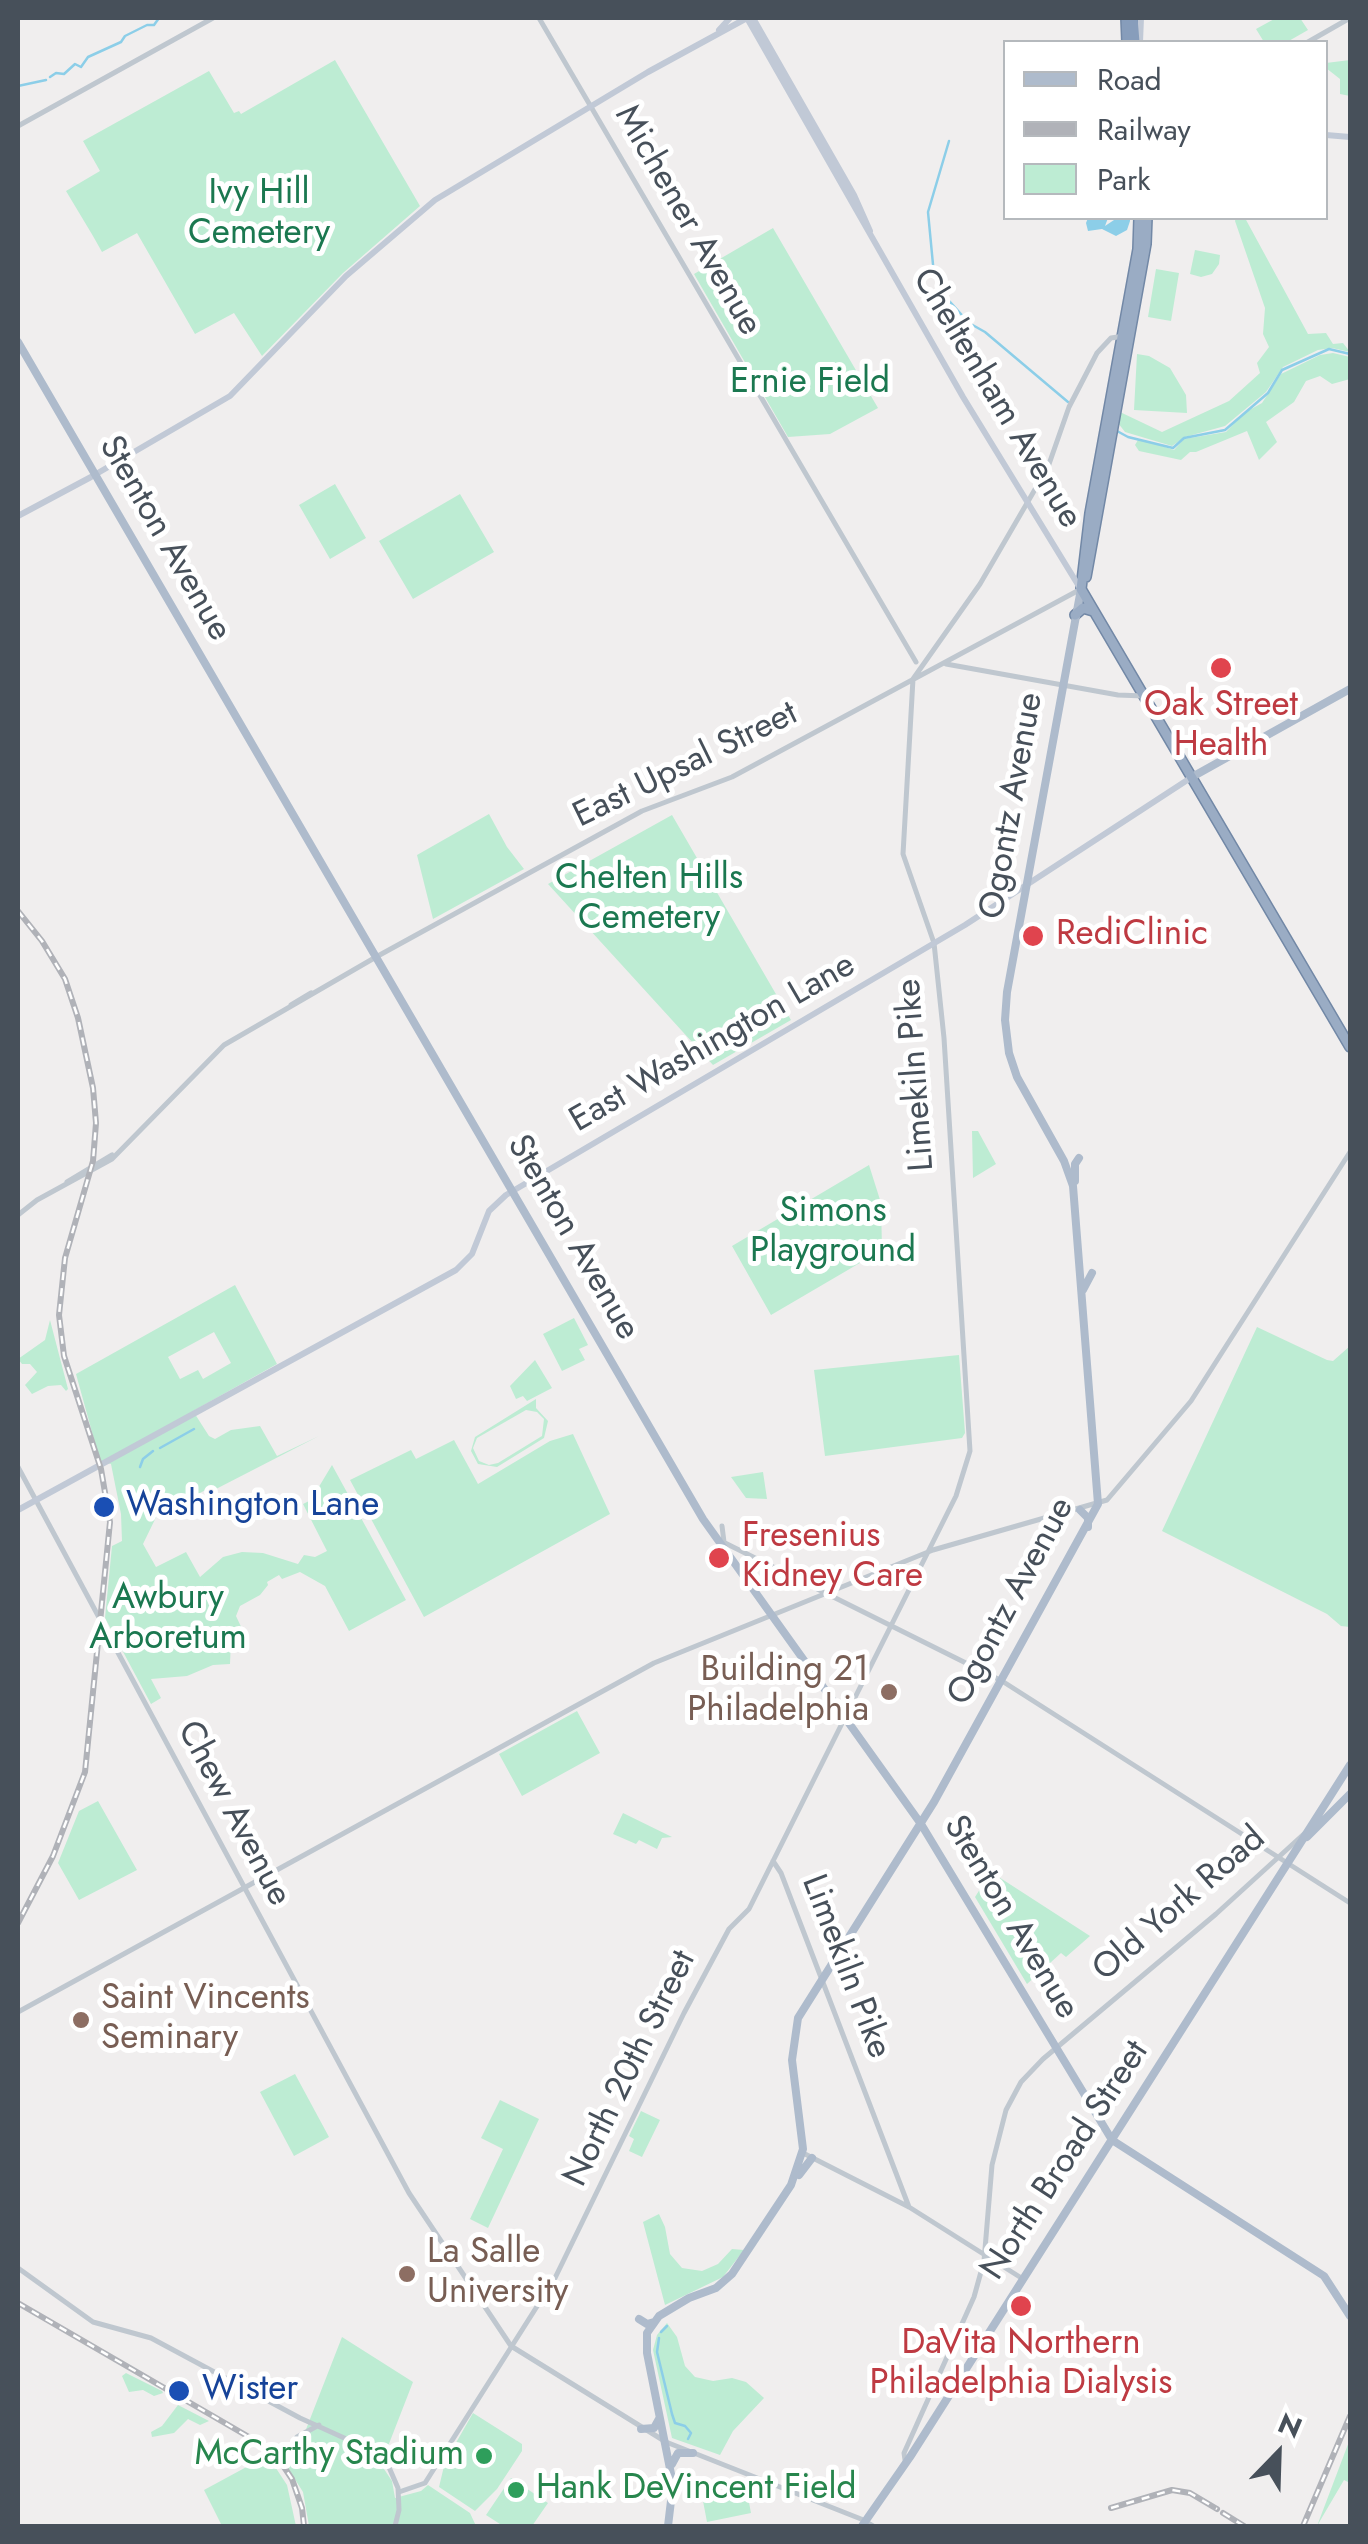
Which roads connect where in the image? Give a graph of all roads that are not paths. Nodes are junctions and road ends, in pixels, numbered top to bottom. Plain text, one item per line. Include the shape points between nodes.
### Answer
1 (213, 18) edge
2 (539, 18) edge
3 (733, 18) edge
4 (749, 18) edge
5 (1350, 18) edge
6 (727, 29) junction
7 (710, 37) junction
8 (1312, 40) edge
9 (591, 107) junction
10 (18, 126) edge
11 (1139, 220) edge
12 (1147, 220) edge
13 (1126, 334) junction
14 (18, 342) edge
15 (95, 475) junction
16 (1027, 503) junction
17 (18, 516) edge
18 (1081, 589) junction
19 (1094, 611) junction
20 (1076, 615) junction
21 (932, 656) junction
22 (914, 660) junction
23 (946, 664) junction
24 (914, 676) junction
25 (1063, 686) junction
26 (1350, 688) edge
27 (1144, 696) junction
28 (1192, 778) junction
29 (1027, 884) junction
30 (934, 943) junction
31 (376, 957) junction
32 (1350, 1048) edge
33 (1350, 1152) edge
34 (1079, 1158) dead end
35 (1074, 1190) junction
36 (512, 1191) junction
37 (18, 1215) edge
38 (1092, 1273) dead end
39 (1083, 1290) junction
40 (18, 1467) edge
41 (35, 1500) junction
42 (1098, 1504) junction
43 (18, 1510) edge
44 (1080, 1510) junction
45 (722, 1526) dead end
46 (1088, 1527) junction
47 (720, 1540) junction
48 (732, 1546) junction
49 (928, 1552) junction
50 (728, 1556) junction
51 (828, 1593) junction
52 (770, 1616) junction
53 (892, 1625) junction
54 (1002, 1681) junction
55 (845, 1719) junction
56 (1349, 1768) edge
57 (1339, 1788) junction
58 (1349, 1795) edge
59 (1319, 1814) junction
60 (921, 1824) junction
61 (1306, 1835) junction
62 (1277, 1857) junction
63 (773, 1861) junction
64 (1288, 1863) junction
65 (244, 1888) junction
66 (1350, 1903) edge
67 (821, 1981) junction
68 (18, 2012) edge
69 (1056, 2048) junction
70 (1095, 2114) junction
71 (1118, 2131) junction
72 (1112, 2140) junction
73 (802, 2153) junction
74 (812, 2158) junction
75 (795, 2178) junction
76 (908, 2206) junction
77 (984, 2254) junction
78 (18, 2268) edge
79 (1023, 2279) junction
80 (664, 2315) junction
81 (1350, 2316) edge
82 (639, 2319) dead end
83 (654, 2322) junction
84 (646, 2338) junction
85 (511, 2346) junction
86 (934, 2393) junction
87 (660, 2415) junction
88 (934, 2418) junction
89 (319, 2425) junction
90 (641, 2429) junction
91 (296, 2437) dead end
92 (666, 2442) junction
93 (693, 2453) junction
94 (905, 2464) junction
95 (671, 2468) junction
96 (399, 2492) junction
97 (867, 2525) edge
98 (394, 2526) edge
99 (668, 2526) edge

1 - 10 street
2 - 9 street, Michener Avenue
3 - 6 main road
3 - 7 main road
4 - 6 main road
4 - 16 main road, Cheltenham Avenue
5 - 8 street
6 - 7 main road
7 - 9 main road
9 - 15 main road via 426,207 346,276 230,396
9 - 22 street, Michener Avenue
11 - 13 highway
12 - 13 highway
13 - 16 street via 1104,345 1082,380 1052,460
13 - 18 highway, Ogontz Avenue
14 - 15 main road, Stenton Avenue
15 - 17 main road
15 - 31 main road, Stenton Avenue
16 - 18 main road, Cheltenham Avenue
16 - 21 street
18 - 19 highway
18 - 20 main road, Ogontz Avenue
18 - 23 street, East Upsal Street
19 - 20 highway via 1083,608
19 - 27 highway
20 - 25 main road, Ogontz Avenue
21 - 22 street
21 - 24 street
22 - 24 street, Michener Avenue
23 - 24 street, East Upsal Street
23 - 25 street
24 - 30 street, Limekiln Pike via 903,854
24 - 31 street, East Upsal Street via 732,777 642,811
25 - 27 street
25 - 29 main road, Ogontz Avenue
26 - 28 main road
27 - 28 highway
28 - 29 main road, East Washington Lane
28 - 32 highway
29 - 30 main road, East Washington Lane
29 - 35 main road, Ogontz Avenue via 1006,1002 1007,1040 1017,1077
30 - 36 main road, East Washington Lane
30 - 49 street, Limekiln Pike via 970,1451
31 - 36 main road, Stenton Avenue
31 - 37 street, East Upsal Street via 216,1051 115,1154
33 - 42 street via 1191,1401
34 - 35 main road
35 - 39 main road, Ogontz Avenue
36 - 41 main road, East Washington Lane via 489,1212 474,1250 456,1270
36 - 47 main road, Stenton Avenue
38 - 39 main road
39 - 42 main road, Ogontz Avenue
40 - 41 street, Chew Avenue
41 - 43 main road, East Washington Lane
41 - 65 street, Chew Avenue
42 - 44 street
42 - 46 main road, Ogontz Avenue
44 - 46 main road
44 - 49 street
45 - 47 street
46 - 54 main road, Ogontz Avenue
47 - 48 street
47 - 50 main road, Stenton Avenue
48 - 50 street
48 - 51 street
49 - 51 street
49 - 53 street, Limekiln Pike
50 - 52 main road, Stenton Avenue
51 - 52 street
51 - 53 street
52 - 55 main road, Stenton Avenue
52 - 65 street via 654,1663
53 - 54 street
53 - 55 street, Limekiln Pike
54 - 60 main road, Ogontz Avenue
54 - 62 street
55 - 60 main road, Stenton Avenue
55 - 63 street, Limekiln Pike
56 - 57 main road, North Broad Street
56 - 59 main road, North Broad Street
57 - 58 main road
57 - 59 main road, North Broad Street
58 - 59 main road
58 - 61 main road, Old York Road
59 - 61 main road, North Broad Street
60 - 67 main road, Ogontz Avenue
60 - 69 main road, Stenton Avenue
61 - 62 street, Old York Road
61 - 64 main road, North Broad Street
62 - 64 street
62 - 69 street, Old York Road
63 - 67 street, Limekiln Pike
63 - 85 street, North 20th Street via 684,2013 556,2278
64 - 66 street
64 - 71 main road, North Broad Street
65 - 68 street
65 - 85 street, Chew Avenue via 404,2186
67 - 73 main road, Ogontz Avenue via 798,2018 792,2046
67 - 76 street, Limekiln Pike
69 - 70 main road, Stenton Avenue
69 - 77 street, Old York Road via 1025,2077 1006,2110 990,2176
70 - 71 main road
70 - 72 main road, Stenton Avenue
71 - 72 main road, North Broad Street
72 - 79 main road, North Broad Street
72 - 81 main road via 1324,2276
73 - 74 street
73 - 75 main road, Ogontz Avenue
74 - 75 main road
74 - 76 street
75 - 80 main road, Ogontz Avenue via 732,2274
76 - 77 street
77 - 79 street
77 - 86 street, Old York Road via 974,2298
78 - 89 street via 93,2322 150,2338
79 - 88 main road, North Broad Street
80 - 83 main road, Ogontz Avenue
80 - 84 main road, Ogontz Avenue
82 - 83 main road
83 - 84 main road, Ogontz Avenue
84 - 87 main road
85 - 90 street
85 - 96 street, North 20th Street via 425,2483
86 - 88 street, Old York Road
86 - 94 street, Old York Road via 904,2453
87 - 90 main road via 654,2428
87 - 92 main road
88 - 94 main road, North Broad Street
89 - 91 street
89 - 96 street via 378,2454
90 - 92 street
92 - 93 street
92 - 95 main road
93 - 95 main road via 678,2452
93 - 97 street
94 - 97 main road, North Broad Street
95 - 99 main road
96 - 98 street

